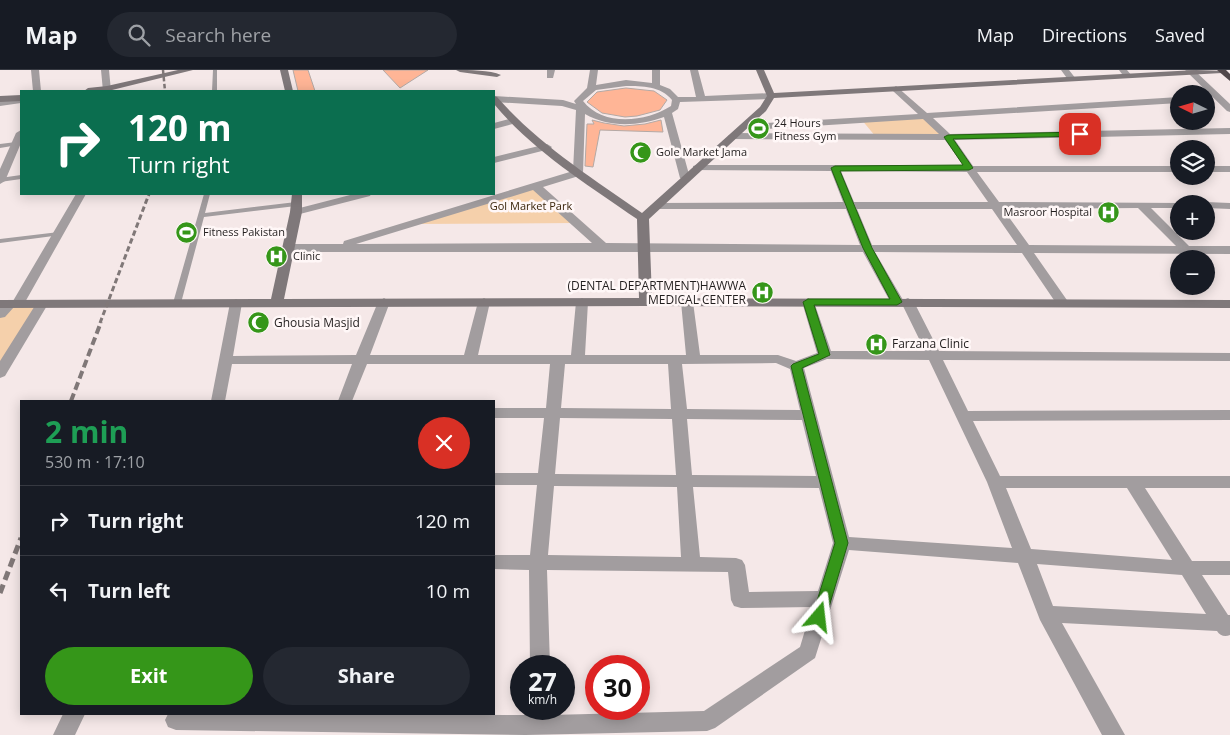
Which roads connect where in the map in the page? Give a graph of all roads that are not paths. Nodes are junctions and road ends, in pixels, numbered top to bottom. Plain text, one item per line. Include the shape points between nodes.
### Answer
1 (35, 70) edge
2 (106, 70) edge
3 (189, 70) edge
4 (215, 70) edge
5 (284, 70) edge
6 (460, 70) edge
7 (594, 70) edge
8 (656, 70) edge
9 (694, 70) edge
10 (760, 70) edge
11 (1065, 70) edge
12 (1221, 70) edge
13 (1190, 71) edge
14 (1126, 73) edge
15 (497, 76) edge
16 (1230, 78) edge
17 (1072, 79) junction
18 (656, 86) junction
19 (591, 89) junction
20 (896, 89) junction
21 (37, 90) edge
22 (107, 90) edge
23 (215, 90) edge
24 (288, 90) edge
25 (495, 93) edge
26 (770, 96) junction
27 (580, 98) junction
28 (1217, 98) joint
29 (0, 99) edge
30 (20, 99) edge
31 (20, 99) edge
32 (495, 99) edge
33 (701, 99) junction
34 (495, 100) edge
35 (676, 100) junction
36 (1170, 101) edge
37 (0, 103) edge
38 (581, 109) junction
39 (1230, 109) edge
40 (668, 113) junction
41 (923, 115) junction
42 (513, 121) junction
43 (495, 126) edge
44 (742, 127) junction
45 (1230, 131) edge
46 (20, 135) edge
47 (733, 136) junction
48 (948, 137) junction
49 (16, 144) junction
50 (0, 146) edge
51 (547, 147) junction
52 (495, 160) edge
53 (697, 168) junction
54 (835, 168) junction
55 (969, 168) junction
56 (1170, 168) edge
57 (1215, 169) edge
58 (1230, 169) edge
59 (578, 173) junction
60 (20, 177) edge
61 (685, 178) junction
62 (0, 180) edge
63 (535, 186) junction
64 (80, 195) edge
65 (207, 195) edge
66 (358, 195) edge
67 (296, 203) edge
68 (995, 205) junction
69 (1141, 205) junction
70 (1170, 205) edge
71 (656, 206) junction
72 (849, 206) junction
73 (1215, 206) edge
74 (1230, 206) edge
75 (201, 215) junction
76 (643, 218) junction
77 (59, 234) junction
78 (0, 241) edge
79 (603, 247) junction
80 (288, 248) junction
81 (330, 248) junction
82 (867, 248) junction
83 (644, 249) junction
84 (1026, 250) junction
85 (1170, 250) edge
86 (1186, 250) edge
87 (1215, 250) edge
88 (1230, 250) edge
89 (277, 302) junction
90 (384, 302) junction
91 (484, 302) junction
92 (582, 302) junction
93 (646, 302) junction
94 (687, 302) junction
95 (808, 302) junction
96 (903, 302) junction
97 (178, 303) junction
98 (236, 303) junction
99 (1063, 303) junction
100 (9, 304) edge
101 (42, 304) junction
102 (1230, 304) edge
103 (0, 314) edge
104 (824, 355) junction
105 (935, 356) junction
106 (1230, 357) edge
107 (470, 358) junction
108 (558, 358) junction
109 (362, 359) junction
110 (578, 359) junction
111 (675, 359) junction
112 (693, 359) junction
113 (226, 360) junction
114 (796, 366) junction
115 (0, 373) edge
116 (218, 400) edge
117 (345, 400) edge
118 (495, 414) edge
119 (552, 414) junction
120 (680, 414) junction
121 (809, 415) junction
122 (1230, 415) edge
123 (963, 416) junction
124 (495, 479) edge
125 (546, 481) junction
126 (685, 481) junction
127 (826, 482) junction
128 (995, 482) junction
129 (1132, 482) junction
130 (1230, 482) edge
131 (842, 543) junction
132 (1024, 557) junction
133 (495, 562) edge
134 (538, 562) junction
135 (691, 563) junction
136 (1187, 568) junction
137 (1230, 568) edge
138 (824, 599) junction
139 (1047, 614) junction
140 (1228, 626) edge
141 (540, 655) edge
142 (74, 715) edge
143 (176, 720) dead end
144 (540, 723) edge
145 (707, 728) edge
146 (64, 735) edge
147 (1114, 735) edge

1 - 21 street
2 - 22 street
3 - 22 street
4 - 23 lane
5 - 24 street
6 - 15 street
7 - 19 street
8 - 18 street
9 - 33 street
10 - 26 street
11 - 17 street
12 - 13 street
12 - 16 highway
13 - 14 street
13 - 28 street
14 - 17 street
17 - 20 street
18 - 19 street via 626,80
18 - 35 street via 668,91
19 - 27 street
20 - 26 street
20 - 41 street
25 - 27 street
26 - 33 street
26 - 44 street via 764,108
27 - 38 street
28 - 39 street
29 - 30 street
31 - 37 street
32 - 38 street via 563,102
33 - 35 street
34 - 42 street
35 - 40 street via 676,107
36 - 41 street
38 - 40 street via 591,115 618,121 652,119
38 - 59 street
40 - 61 street
41 - 44 street
41 - 48 street
42 - 43 street
42 - 51 street
44 - 47 street
45 - 48 street
46 - 49 street
47 - 48 street
47 - 53 street
48 - 55 street
49 - 50 lane
49 - 62 street
51 - 52 street
51 - 59 street
53 - 54 street
53 - 61 street
54 - 55 street
54 - 72 street
55 - 56 street
55 - 68 street
57 - 58 street
59 - 63 street
59 - 76 street
60 - 62 lane
61 - 71 street
63 - 79 street
63 - 81 street
64 - 77 street
65 - 75 lane
66 - 67 street
67 - 75 lane
67 - 80 street
68 - 69 street
68 - 72 street
68 - 84 street
69 - 70 street
69 - 86 street
71 - 72 street
71 - 76 street
72 - 82 street
73 - 74 street
75 - 97 lane
76 - 83 street
77 - 78 lane
77 - 100 street
79 - 81 street
79 - 83 street
80 - 81 street
80 - 89 street
82 - 83 street
82 - 84 street
82 - 96 street
83 - 93 street
84 - 85 street
84 - 99 street
87 - 88 street
89 - 90 street
89 - 98 street
90 - 91 street
90 - 109 street
91 - 92 street
91 - 107 street
92 - 93 street
92 - 110 street
93 - 94 street
94 - 95 street
94 - 112 street
95 - 96 street
95 - 104 street
96 - 99 street
96 - 105 street
97 - 98 street
97 - 101 street
98 - 113 street
99 - 102 street
100 - 101 street
100 - 103 street
101 - 115 street
104 - 105 street
104 - 114 street
105 - 106 street
105 - 123 street
107 - 108 street
107 - 109 street
108 - 110 street
108 - 119 street
109 - 113 street
109 - 117 street
110 - 111 street
111 - 112 street
111 - 120 street
112 - 114 street via 778,359
113 - 116 street
114 - 121 street
118 - 119 street
119 - 120 street
119 - 125 street
120 - 121 street
120 - 126 street
121 - 127 street
122 - 123 street
123 - 128 street
124 - 125 street
125 - 126 street
125 - 134 street
126 - 127 street
126 - 135 street
127 - 131 street
128 - 129 street
128 - 132 street
129 - 130 street
129 - 136 street
131 - 132 street
131 - 138 street
132 - 136 street
132 - 139 street
133 - 134 street
134 - 135 street
134 - 141 street
135 - 138 street via 736,565 741,600
136 - 137 street
136 - 140 street
138 - 145 street via 808,652
139 - 140 street
139 - 147 street
142 - 146 street
143 - 144 street
144 - 145 street

